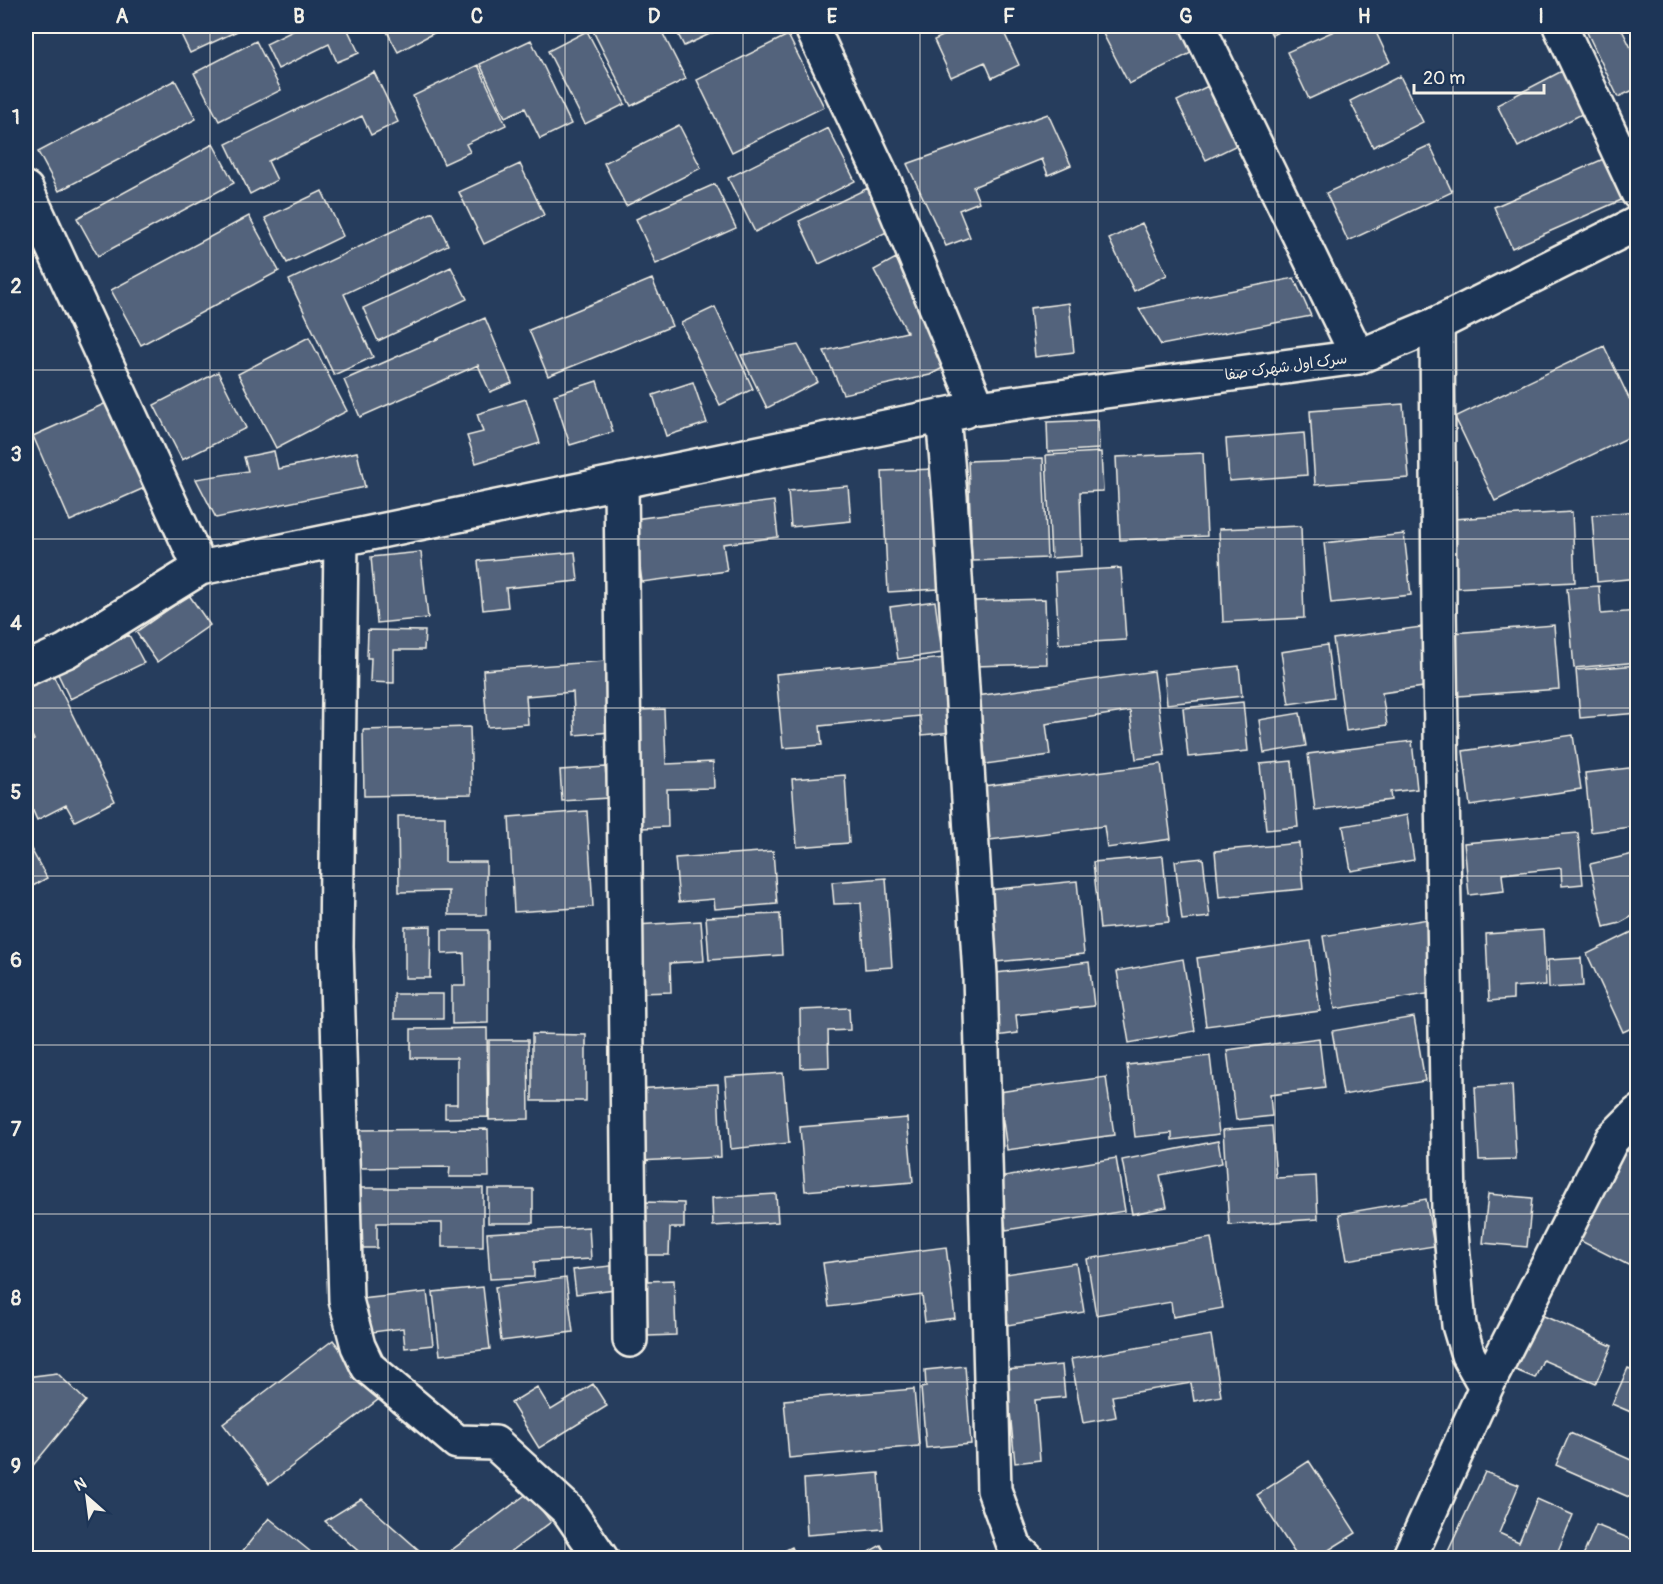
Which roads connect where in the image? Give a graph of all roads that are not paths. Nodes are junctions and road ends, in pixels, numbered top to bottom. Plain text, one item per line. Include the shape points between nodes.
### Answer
1 (811, 26) edge
2 (1198, 26) edge
3 (1560, 26) edge
4 (26, 189) edge
5 (1638, 193) edge
6 (1638, 224) edge
7 (1437, 324) junction
8 (1358, 357) junction
9 (978, 408) junction
10 (943, 415) junction
11 (621, 481) junction
12 (341, 539) junction
13 (200, 568) junction
14 (26, 669) edge
15 (1638, 1113) edge
16 (630, 1340) dead end
17 (1486, 1387) junction
18 (601, 1558) edge
19 (1026, 1558) edge
20 (1409, 1558) edge

1 - 9 street via 884,181
2 - 8 street
3 - 5 street
4 - 13 street
6 - 7 street, سرک اول شهرک صفا
7 - 8 street, سرک اول شهرک صفا
7 - 17 street via 1449,1210 1459,1325 1468,1355
8 - 9 street, سرک اول شهرک صفا
9 - 10 street, سرک اول شهرک صفا
10 - 11 street, سرک اول شهرک صفا
10 - 19 street via 980,975 993,1490 1015,1548
11 - 12 street, سرک اول شهرک صفا
11 - 16 street
12 - 13 street, سرک اول شهرک صفا
12 - 18 street via 336,946 346,1300 358,1346 368,1366 457,1442 495,1443 568,1510
13 - 14 street via 66,651
15 - 17 street via 1612,1138
17 - 20 street

